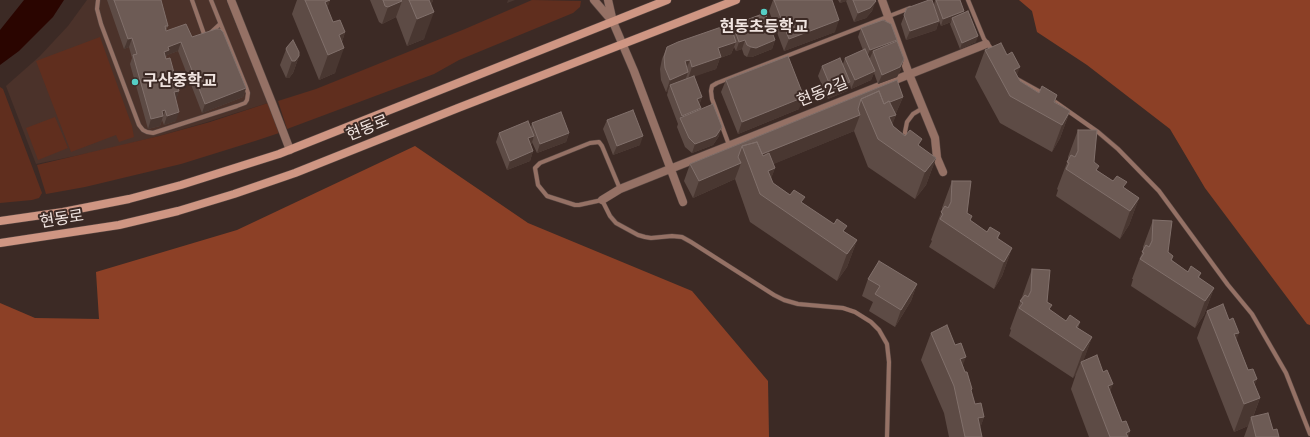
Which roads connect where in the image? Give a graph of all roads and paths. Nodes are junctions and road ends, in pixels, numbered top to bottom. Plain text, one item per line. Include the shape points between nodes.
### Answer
1 (98, 0) edge
2 (192, 0) edge
3 (211, 0) edge
4 (231, 0) edge
5 (594, 0) edge
6 (608, 0) edge
7 (668, 0) edge
8 (736, 0) edge
9 (882, 0) edge
10 (968, 0) edge
11 (918, 5) edge
12 (888, 16) junction
13 (613, 22) junction
14 (220, 24) junction
15 (623, 44) junction
16 (986, 44) junction
17 (998, 58) edge
18 (909, 74) junction
19 (1011, 74) edge
20 (923, 108) junction
21 (906, 144) edge
22 (729, 145) junction
23 (290, 150) junction
24 (670, 168) junction
25 (943, 172) dead end
26 (620, 189) junction
27 (602, 200) junction
28 (683, 202) dead end
29 (0, 221) edge
30 (0, 243) edge
31 (1310, 434) edge
32 (887, 437) edge

1 - 14 lane via 97,9 101,24 139,125 147,132 153,133 237,106 247,100 246,87
2 - 14 lane via 204,34 207,36
3 - 14 lane
4 - 23 street
5 - 13 street
6 - 13 street
7 - 13 main road, 현동로
8 - 15 main road, 현동로
9 - 12 street
10 - 16 lane
11 - 12 lane
12 - 18 street
12 - 22 lane via 712,86 712,99
13 - 15 street
13 - 23 main road, 현동로
15 - 24 street
15 - 30 main road, 현동로 via 295,174 234,194 119,225
16 - 17 lane
16 - 18 street, 현동2길
18 - 20 street
18 - 22 street, 현동2길
19 - 31 lane via 1098,132 1159,191 1255,320 1286,373
20 - 21 lane via 913,114 907,122 904,132
20 - 25 street via 935,138 934,158
22 - 24 street, 현동2길
23 - 29 main road, 현동로 via 130,199
24 - 26 street, 현동2길
24 - 28 street
26 - 27 street, 현동2길
26 - 27 lane, 현동2길 via 599,142 590,143 540,163 535,168 538,185 547,196 575,205
27 - 32 lane via 616,223 638,235 651,238 682,237 784,300 812,306 844,308 871,322 887,344 890,362

